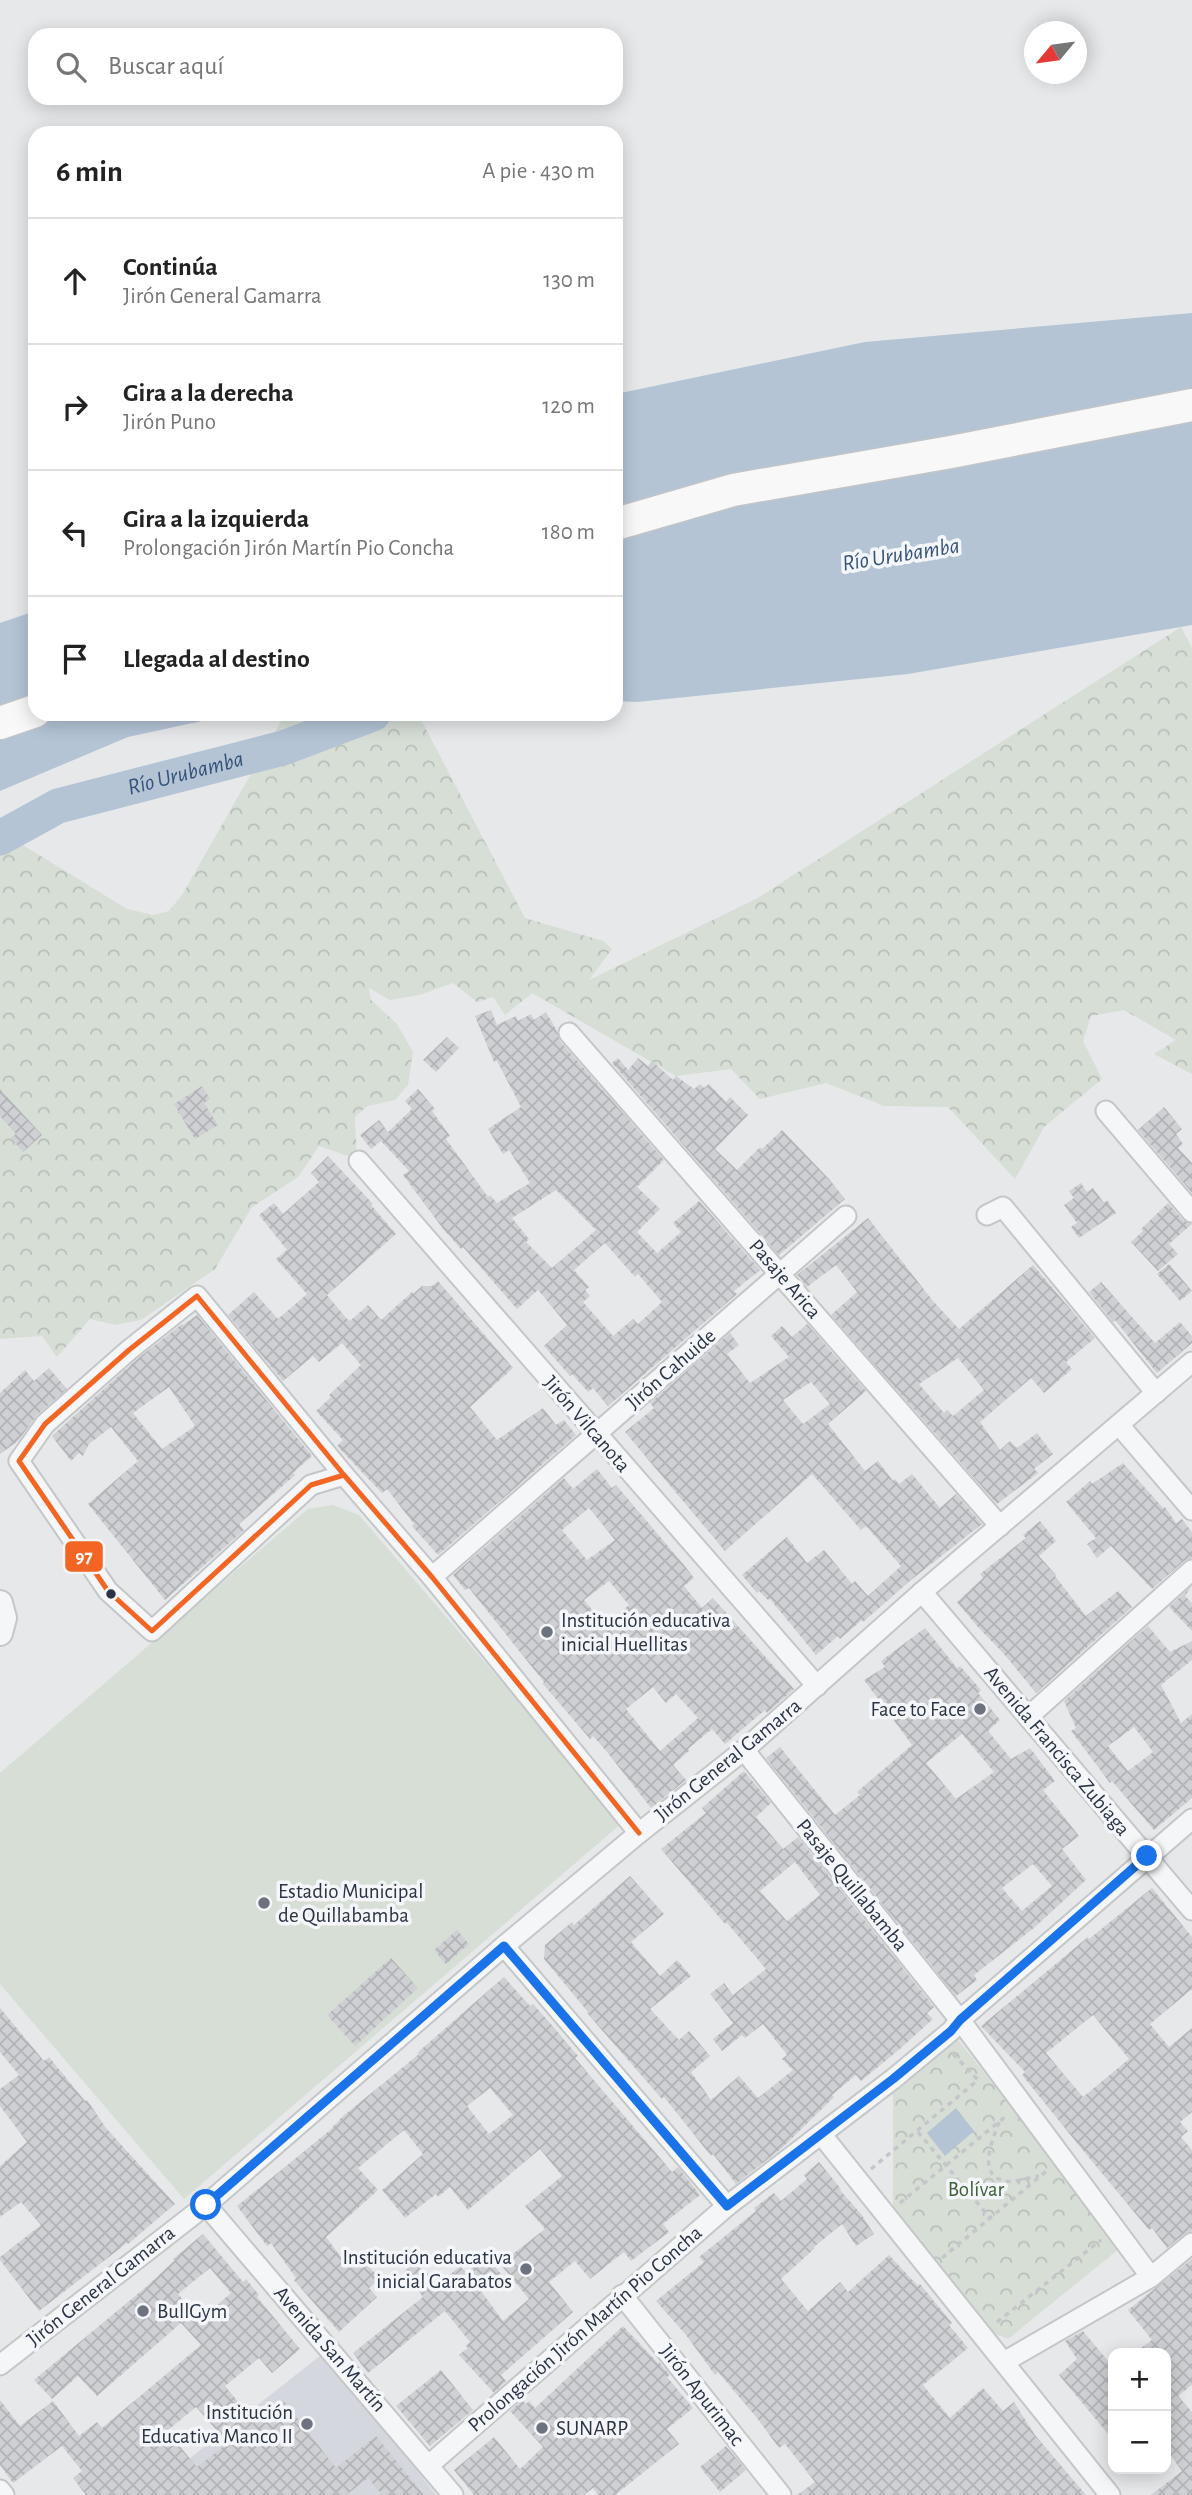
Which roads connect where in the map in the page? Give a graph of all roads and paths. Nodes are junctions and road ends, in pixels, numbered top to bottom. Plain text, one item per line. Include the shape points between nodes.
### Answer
1 (1192, 405) edge
2 (623, 522) edge
3 (28, 713) edge
4 (0, 723) edge
5 (569, 1033) dead end
6 (1105, 1111) dead end
7 (359, 1161) dead end
8 (1192, 1212) edge
9 (987, 1215) dead end
10 (846, 1216) dead end
11 (780, 1274) junction
12 (1192, 1362) edge
13 (1156, 1393) junction
14 (1119, 1425) junction
15 (596, 1434) junction
16 (344, 1475) junction
17 (1192, 1510) edge
18 (1000, 1527) junction
19 (1192, 1570) edge
20 (432, 1577) junction
21 (922, 1592) junction
22 (0, 1603) edge
23 (0, 1633) edge
24 (817, 1686) junction
25 (1028, 1717) junction
26 (744, 1749) junction
27 (1192, 1819) edge
28 (639, 1833) junction
29 (1147, 1856) junction
30 (1192, 1910) edge
31 (504, 1946) junction
32 (960, 2020) junction
33 (942, 2058) dead end
34 (978, 2080) junction
35 (985, 2089) dead end
36 (999, 2107) dead end
37 (999, 2122) junction
38 (918, 2132) junction
39 (821, 2134) junction
40 (862, 2161) dead end
41 (945, 2166) junction
42 (1050, 2168) dead end
43 (870, 2170) junction
44 (1041, 2175) junction
45 (876, 2179) dead end
46 (206, 2205) junction
47 (727, 2206) junction
48 (896, 2206) dead end
49 (990, 2218) junction
50 (1108, 2235) dead end
51 (1192, 2243) edge
52 (941, 2259) dead end
53 (1151, 2277) junction
54 (622, 2295) junction
55 (994, 2324) dead end
56 (1004, 2362) junction
57 (0, 2365) edge
58 (429, 2465) junction
59 (0, 2490) edge
60 (4, 2495) edge
61 (453, 2495) edge
62 (781, 2495) edge
63 (1110, 2495) edge

1 - 2 main road via 733,490
3 - 4 main road
5 - 11 street, Pasaje Arica
6 - 8 street
7 - 15 street, Jirón Vilcanota
9 - 13 street via 1003,1207
10 - 11 street, Jirón Cahuide
11 - 15 street, Jirón Cahuide
11 - 18 street, Pasaje Arica
12 - 13 street, Jirón General Gamarra
13 - 14 street, Jirón General Gamarra
14 - 17 street
14 - 18 street, Jirón General Gamarra
15 - 20 street, Jirón Cahuide
15 - 24 street, Jirón Vilcanota
16 - 16 street via 197,1296 45,1424 19,1461 108,1591 152,1631 310,1485
16 - 20 street
18 - 21 street, Jirón General Gamarra
19 - 25 street
20 - 28 street
21 - 24 street, Jirón General Gamarra
21 - 25 street, Avenida Francisca Zubiaga
22 - 23 street via 4,1618
24 - 26 street, Jirón General Gamarra
25 - 29 street, Avenida Francisca Zubiaga
26 - 28 street, Jirón General Gamarra
26 - 32 street, Pasaje Quillabamba
27 - 29 street, Prolongación Jirón Martín Pio Concha
28 - 31 street, Jirón General Gamarra
29 - 30 street, Avenida Francisca Zubiaga
29 - 32 street, Prolongación Jirón Martín Pio Concha
31 - 46 street, Jirón General Gamarra
31 - 47 street
32 - 39 street, Prolongación Jirón Martín Pio Concha
32 - 53 street, Pasaje Quillabamba
33 - 34 path via 954,2053
34 - 35 path
34 - 38 path
36 - 37 path via 1006,2116
37 - 41 path
37 - 44 path via 988,2158 994,2176 1011,2181
38 - 41 path
38 - 43 path
39 - 47 street, Prolongación Jirón Martín Pio Concha
39 - 56 street
40 - 43 path
41 - 48 path
41 - 49 path
42 - 44 path
43 - 45 path
44 - 49 path
46 - 57 street, Jirón General Gamarra
46 - 58 street, Avenida San Martín
47 - 54 street, Prolongación Jirón Martín Pio Concha
49 - 52 path
50 - 55 path
51 - 53 street
53 - 56 street
54 - 58 street, Prolongación Jirón Martín Pio Concha
54 - 62 street, Jirón Apurimac
56 - 63 street
58 - 61 street, Avenida San Martín
59 - 60 street

